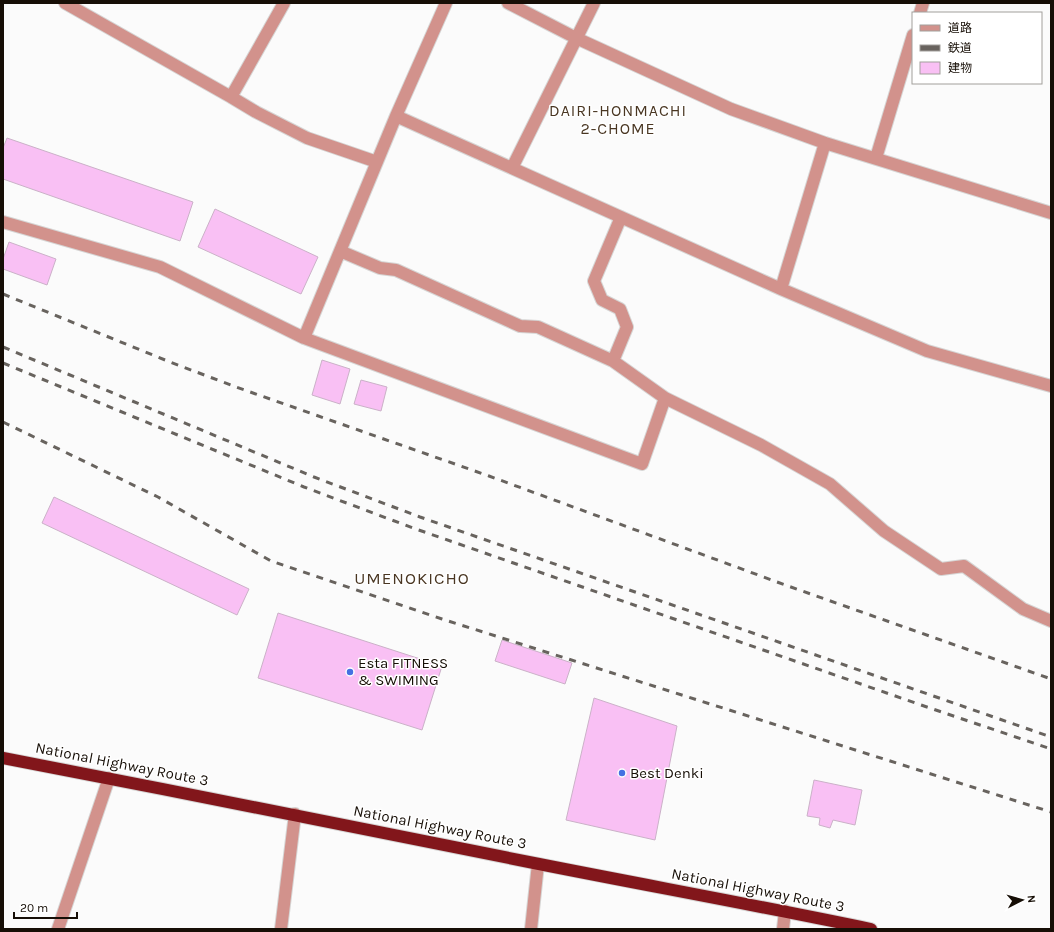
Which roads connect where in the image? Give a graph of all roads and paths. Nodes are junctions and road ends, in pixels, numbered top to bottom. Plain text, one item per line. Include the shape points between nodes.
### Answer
1 (65, 3) edge
2 (284, 3) edge
3 (446, 3) edge
4 (508, 3) edge
5 (594, 3) edge
6 (576, 38) junction
7 (912, 38) edge
8 (232, 97) junction
9 (396, 116) junction
10 (825, 143) junction
11 (876, 158) junction
12 (377, 162) junction
13 (512, 168) junction
14 (1051, 213) edge
15 (622, 217) junction
16 (3, 222) edge
17 (340, 251) junction
18 (782, 289) junction
19 (304, 338) junction
20 (613, 360) junction
21 (1051, 386) edge
22 (665, 398) junction
23 (1051, 621) edge
24 (3, 758) edge
25 (109, 778) junction
26 (295, 814) junction
27 (538, 864) junction
28 (785, 911) junction
29 (58, 929) edge
30 (281, 929) edge
31 (531, 929) edge
32 (783, 929) edge
33 (871, 929) edge

1 - 8 street
2 - 8 street
3 - 9 street
4 - 6 street
5 - 6 street
6 - 10 street via 731,109
6 - 13 street
7 - 11 street
8 - 12 street via 307,138
9 - 12 street
9 - 13 street
10 - 11 street
10 - 18 street
11 - 14 street
12 - 17 street
13 - 15 street
15 - 18 street
15 - 20 street via 594,281 602,300 620,309 627,327
16 - 19 street via 160,267
17 - 19 street
17 - 20 street via 380,268 396,270 520,326 538,327
18 - 21 street via 927,351
19 - 22 street via 642,464
20 - 22 street
22 - 23 street via 761,445 830,484 884,531 941,569 964,566 1023,609
24 - 25 highway, National Highway Route 3
25 - 26 highway, National Highway Route 3
25 - 29 street
26 - 27 highway, National Highway Route 3
26 - 30 street
27 - 28 highway, National Highway Route 3
27 - 31 street
28 - 32 street
28 - 33 highway, National Highway Route 3

